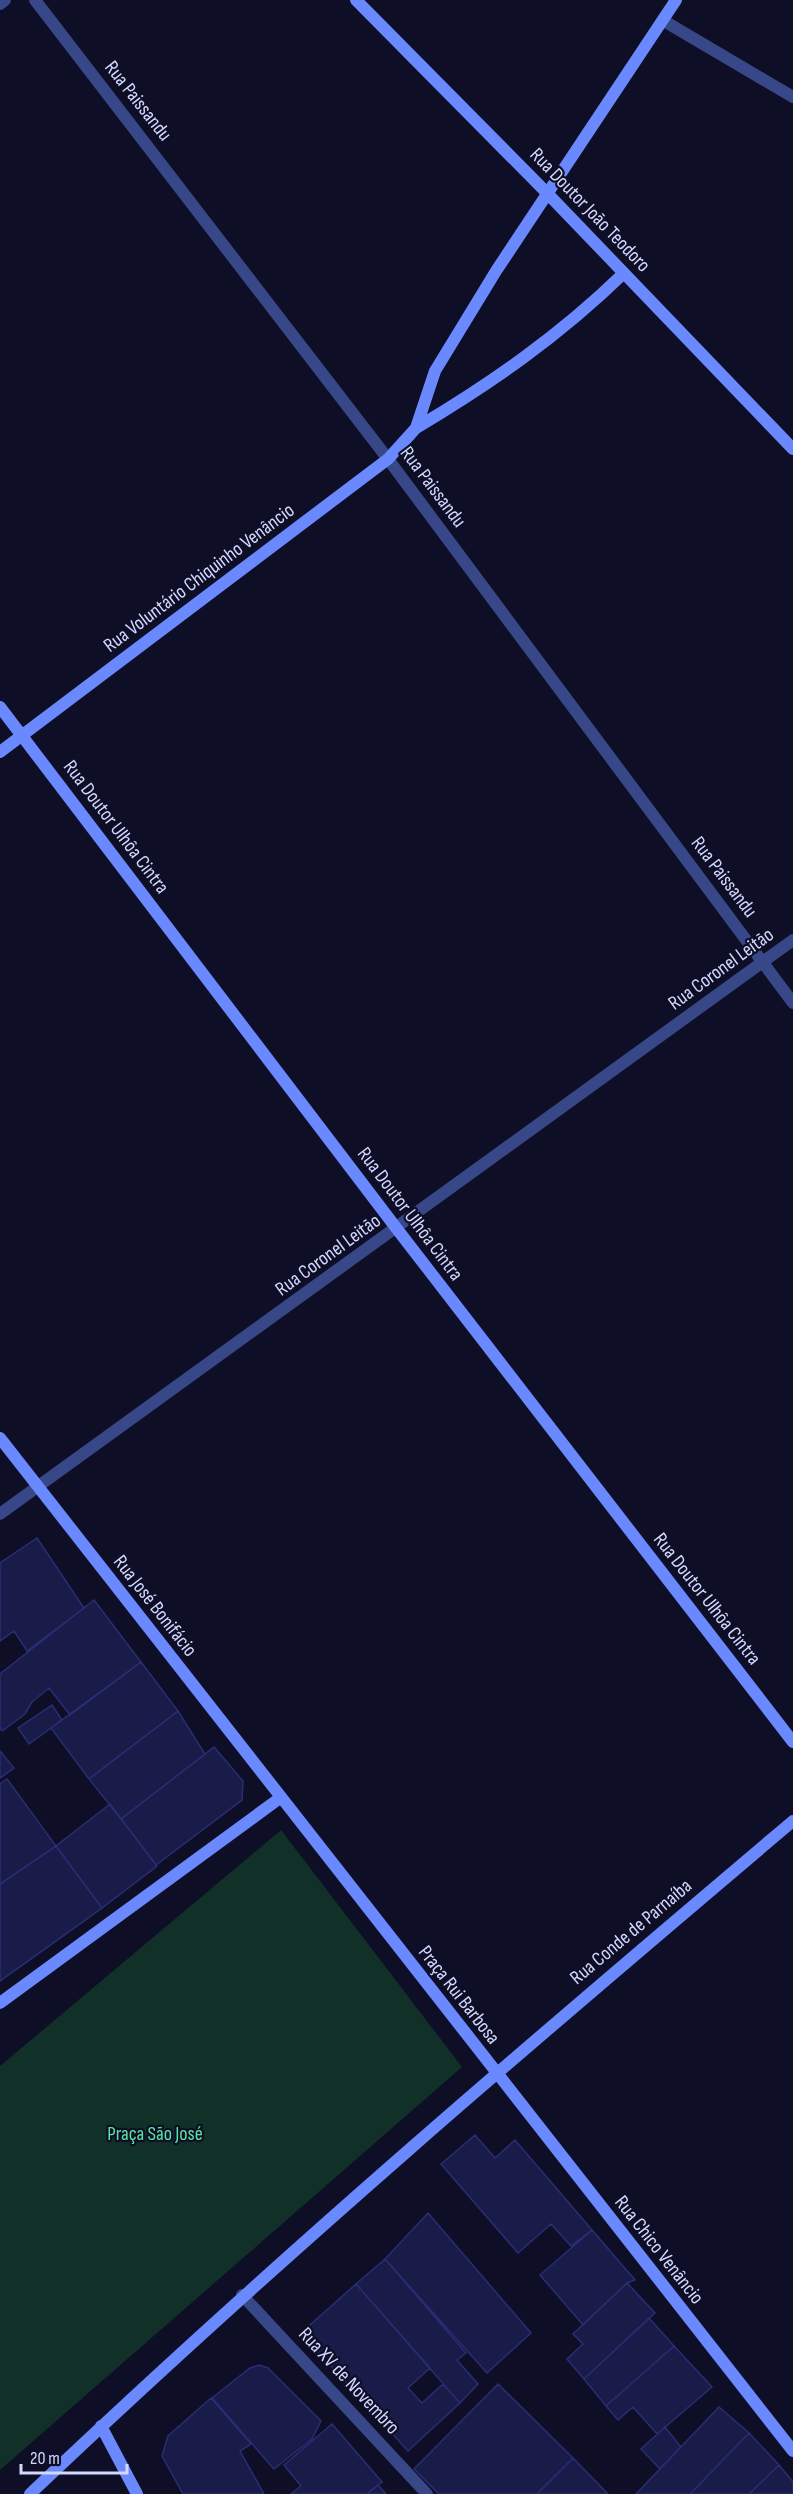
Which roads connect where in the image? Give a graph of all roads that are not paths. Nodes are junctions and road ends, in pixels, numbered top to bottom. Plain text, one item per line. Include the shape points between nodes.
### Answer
1 (5, 0) edge
2 (35, 0) edge
3 (356, 0) edge
4 (676, 0) edge
5 (0, 4) edge
6 (664, 21) junction
7 (793, 97) edge
8 (547, 193) junction
9 (624, 273) junction
10 (416, 428) junction
11 (793, 449) edge
12 (388, 459) junction
13 (0, 707) edge
14 (22, 736) junction
15 (0, 752) edge
16 (793, 940) edge
17 (762, 962) junction
18 (793, 1003) edge
19 (397, 1229) junction
20 (0, 1438) edge
21 (37, 1487) junction
22 (0, 1514) edge
23 (793, 1742) edge
24 (280, 1798) junction
25 (793, 1821) edge
26 (0, 2003) edge
27 (495, 2073) junction
28 (242, 2295) junction
29 (102, 2426) junction
30 (793, 2451) edge
31 (30, 2494) edge
32 (137, 2494) edge
33 (427, 2494) edge

1 - 5 street
2 - 12 street, Rua Paissandu
3 - 8 street, Rua Doutor João Teodoro
4 - 6 street, Rua Voluntário Chiquinho Venâncio
6 - 7 street
6 - 8 street, Rua Voluntário Chiquinho Venâncio
8 - 9 street, Rua Doutor João Teodoro
8 - 10 street, Rua Voluntário Chiquinho Venâncio via 435,371
9 - 10 street, Rua Voluntário Chiquinho Venâncio via 577,318 497,378
9 - 11 street, Rua Doutor João Teodoro
10 - 12 street, Rua Voluntário Chiquinho Venâncio
12 - 14 street, Rua Voluntário Chiquinho Venâncio
12 - 17 street, Rua Paissandu
13 - 14 street, Rua Doutor Ulhôa Cintra
14 - 15 street, Rua Voluntário Chiquinho Venâncio
14 - 19 street, Rua Doutor Ulhôa Cintra
16 - 17 street, Rua Coronel Leitão
17 - 18 street, Rua Paissandu
17 - 19 street, Rua Coronel Leitão
19 - 21 street, Rua Coronel Leitão
19 - 23 street, Rua Doutor Ulhôa Cintra
20 - 21 street, Rua José Bonifácio
21 - 22 street, Rua Coronel Leitão
21 - 24 street, Rua José Bonifácio
24 - 26 street
24 - 27 street, Praça Rui Barbosa
25 - 27 street, Rua Conde de Parnaíba
27 - 28 street, Praça Rui Barbosa
27 - 30 street, Rua Chico Venâncio
28 - 29 street, Praça Rui Barbosa
28 - 33 street, Rua XV de Novembro
29 - 31 street, Praça Rui Barbosa
29 - 32 street

